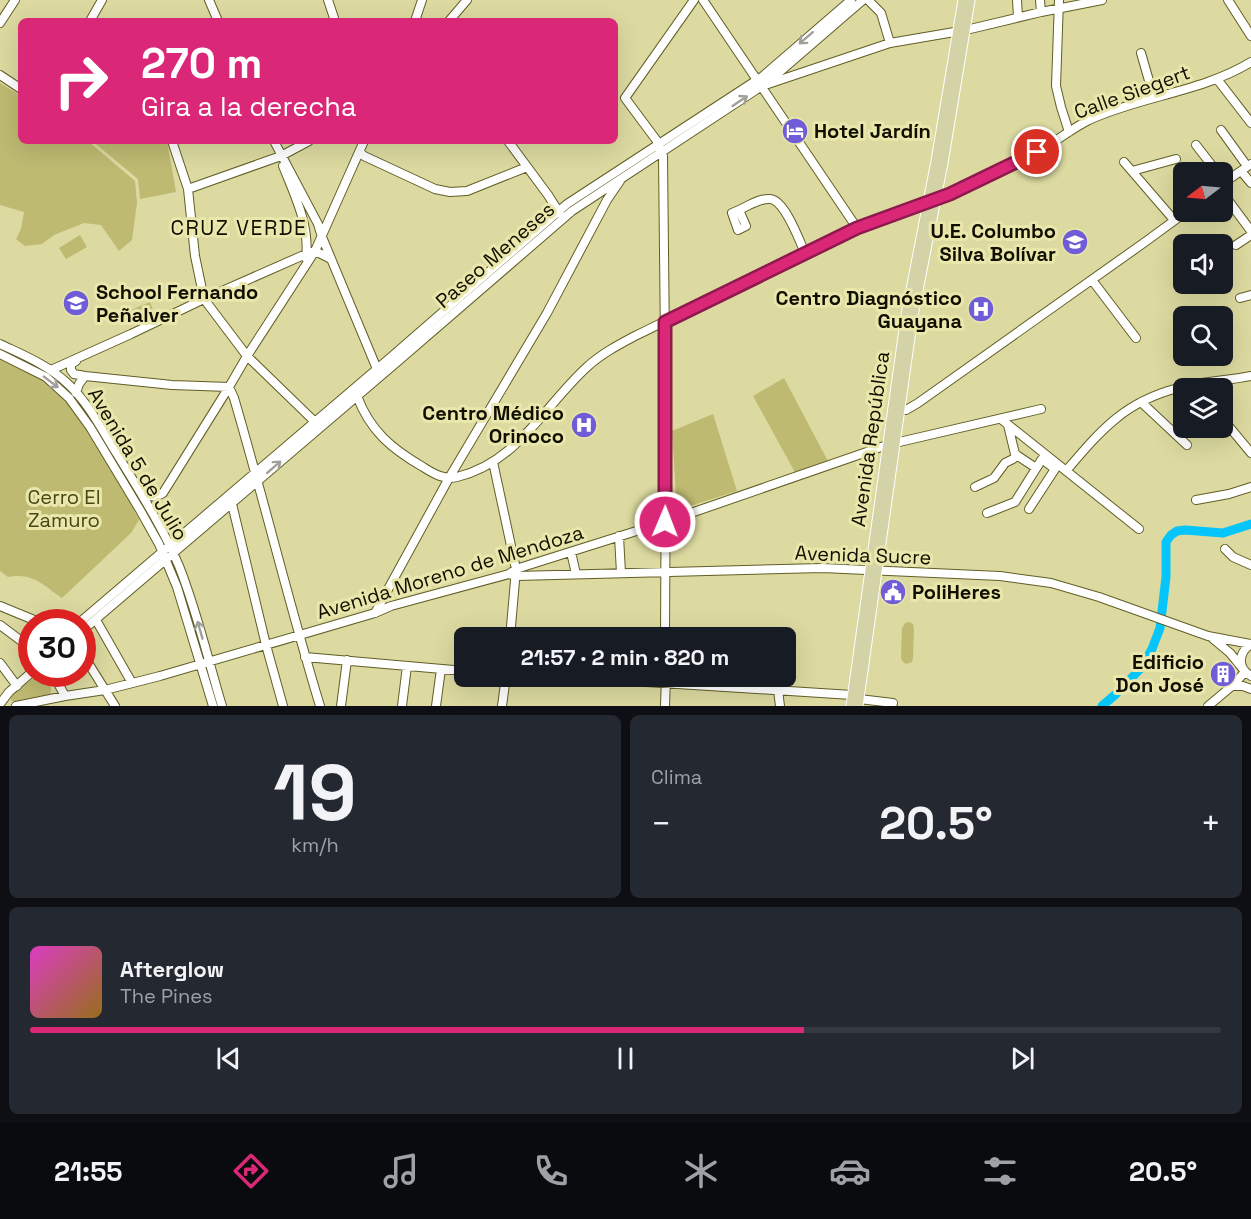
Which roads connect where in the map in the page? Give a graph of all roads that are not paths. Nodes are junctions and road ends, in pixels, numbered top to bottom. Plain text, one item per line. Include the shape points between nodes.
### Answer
1 (15, 0) edge
2 (102, 0) edge
3 (208, 0) edge
4 (328, 0) edge
5 (422, 0) edge
6 (467, 0) edge
7 (694, 0) edge
8 (703, 0) edge
9 (851, 0) edge
10 (863, 0) edge
11 (868, 0) edge
12 (963, 0) edge
13 (970, 0) edge
14 (1017, 0) edge
15 (1040, 0) edge
16 (1102, 0) edge
17 (1228, 0) edge
18 (1059, 4) edge
19 (1041, 12) junction
20 (416, 17) edge
21 (1018, 17) junction
22 (92, 18) edge
23 (217, 18) edge
24 (334, 18) edge
25 (452, 18) edge
26 (0, 22) edge
27 (962, 30) junction
28 (1251, 36) edge
29 (890, 43) junction
30 (1140, 53) dead end
31 (1251, 62) edge
32 (0, 75) edge
33 (1217, 79) junction
34 (759, 83) junction
35 (18, 87) edge
36 (1154, 98) junction
37 (1251, 123) edge
38 (1221, 130) dead end
39 (1069, 132) junction
40 (173, 144) edge
41 (276, 144) edge
42 (304, 144) edge
43 (363, 144) edge
44 (510, 144) edge
45 (1196, 145) dead end
46 (660, 149) junction
47 (360, 152) junction
48 (282, 156) junction
49 (1176, 159) dead end
50 (1124, 162) dead end
51 (1209, 162) edge
52 (527, 166) junction
53 (1246, 167) edge
54 (1132, 171) junction
55 (1233, 175) edge
56 (623, 177) junction
57 (1251, 183) edge
58 (188, 189) junction
59 (932, 201) junction
60 (1233, 208) edge
61 (739, 210) dead end
62 (560, 215) junction
63 (1173, 219) edge
64 (1173, 221) edge
65 (318, 225) junction
66 (857, 228) junction
67 (305, 231) junction
68 (1251, 233) edge
69 (318, 244) junction
70 (1236, 245) dead end
71 (805, 253) junction
72 (306, 254) junction
73 (331, 259) junction
74 (292, 260) junction
75 (304, 268) junction
76 (1092, 279) junction
77 (1251, 295) edge
78 (1240, 298) dead end
79 (204, 299) junction
80 (665, 322) junction
81 (1136, 338) dead end
82 (0, 344) edge
83 (0, 354) edge
84 (82, 356) junction
85 (247, 356) junction
86 (377, 369) junction
87 (51, 370) junction
88 (85, 376) junction
89 (1251, 376) edge
90 (1233, 380) edge
91 (229, 387) junction
92 (1173, 389) edge
93 (76, 393) junction
94 (357, 396) junction
95 (1141, 402) junction
96 (1041, 409) dead end
97 (896, 410) junction
98 (1005, 421) junction
99 (313, 422) junction
100 (1233, 431) edge
101 (891, 444) junction
102 (1186, 445) dead end
103 (1251, 453) edge
104 (1017, 455) junction
105 (493, 462) junction
106 (1036, 468) junction
107 (1066, 471) junction
108 (256, 472) junction
109 (449, 478) junction
110 (258, 481) junction
111 (975, 487) dead end
112 (1251, 487) edge
113 (141, 493) junction
114 (1196, 500) dead end
115 (232, 504) junction
116 (1029, 509) dead end
117 (987, 513) dead end
118 (665, 522) junction
119 (1139, 529) dead end
120 (619, 536) junction
121 (1225, 549) dead end
122 (172, 550) junction
123 (571, 552) junction
124 (164, 556) junction
125 (1251, 565) edge
126 (874, 571) junction
127 (514, 573) junction
128 (621, 573) junction
129 (665, 573) junction
130 (576, 574) junction
131 (96, 609) edge
132 (2, 610) edge
133 (375, 613) junction
134 (18, 615) edge
135 (96, 620) joint
136 (0, 625) edge
137 (511, 627) edge
138 (665, 627) edge
139 (299, 635) junction
140 (1208, 636) junction
141 (18, 639) edge
142 (1251, 644) edge
143 (266, 645) junction
144 (305, 657) junction
145 (347, 660) junction
146 (205, 662) junction
147 (0, 663) edge
148 (407, 666) junction
149 (441, 669) junction
150 (454, 670) edge
151 (1246, 673) edge
152 (96, 676) edge
153 (132, 683) junction
154 (17, 686) joint
155 (1232, 686) junction
156 (60, 687) edge
157 (505, 687) edge
158 (666, 687) edge
159 (744, 687) edge
160 (1251, 689) edge
161 (105, 690) junction
162 (778, 690) junction
163 (65, 696) junction
164 (857, 700) edge
165 (0, 704) edge
166 (16, 706) edge
167 (115, 706) edge
168 (213, 706) edge
169 (222, 706) edge
170 (283, 706) edge
171 (320, 706) edge
172 (341, 706) edge
173 (402, 706) edge
174 (436, 706) edge
175 (502, 706) edge
176 (665, 706) edge
177 (780, 706) edge
178 (851, 706) edge
179 (892, 706) edge
180 (1208, 706) edge

1 - 26 street
2 - 22 street
3 - 23 street
4 - 24 street
5 - 20 street
6 - 25 street
7 - 46 street via 625,98
8 - 34 street
9 -> 34 street, Paseo Meneses
10 - 34 street, Paseo Meneses via 777,75
11 - 29 street via 881,13
12 - 27 main road, Avenida República
13 - 27 main road, Avenida República
14 - 21 street
15 - 19 street
16 - 18 street
17 - 28 street
18 - 19 street
18 - 39 street via 1056,86
19 - 21 street
21 - 27 street
27 - 29 street
27 - 59 main road, Avenida República
29 - 34 street
30 - 36 street
31 - 33 street, Calle Siegert
32 - 35 street
33 - 36 street, Calle Siegert
33 - 37 street
34 - 46 street, Paseo Meneses
34 - 66 street
36 - 39 street, Calle Siegert via 1095,118
38 - 53 street
39 - 59 street, Calle Siegert via 1044,148
40 - 58 street
41 - 48 street
42 - 48 street
43 - 47 street
44 - 52 street
45 - 51 street
46 - 56 street, Paseo Meneses
46 - 62 street, Paseo Meneses via 578,196
46 - 80 street
47 - 52 street via 435,189 450,192 468,191
47 - 69 street
48 - 58 street
48 - 65 street
48 - 67 street
49 - 54 street
50 - 54 street
52 - 62 street
53 - 55 street
53 - 57 street
54 - 63 street
56 - 62 street, Paseo Meneses
56 - 109 street
58 - 79 street
59 - 66 street, Calle Siegert
59 - 97 main road, Avenida República
60 - 68 street
61 - 71 street via 760,200 774,200 786,212
62 - 86 street, Paseo Meneses
62 - 94 street, Paseo Meneses
64 - 76 street
65 - 67 street via 315,233
65 - 69 street
66 - 71 street, Calle Siegert
67 - 69 street
67 - 72 street
68 - 70 street
69 - 72 street
69 - 73 street
69 - 73 street
69 - 75 street
71 - 80 street, Calle Siegert
72 - 74 street
72 - 75 street
73 - 86 street
74 - 75 street via 302,262
74 - 79 street
75 - 85 street
76 - 81 street
76 - 97 street via 918,403
77 - 78 street
79 - 84 street
79 - 85 street
80 - 105 street, Calle Siegert via 598,358 523,438
80 - 118 street
82 - 87 street, Avenida 5 de Julio
83 -> 124 street, Avenida 5 de Julio via 46,377 75,405
84 - 87 street
84 - 88 street via 71,370
85 - 91 street
85 - 99 street
86 - 99 street, Paseo Meneses
87 - 93 street, Avenida 5 de Julio
88 - 91 street
88 - 93 street
89 - 90 street
91 - 108 street
91 - 113 street via 163,493
92 - 95 street
93 - 113 street, Avenida 5 de Julio
94 - 109 street via 369,420 394,448 431,472
110 -> 94 street, Paseo Meneses
95 - 102 street
95 - 107 street via 1104,428
96 - 98 street, Avenida Moreno de Mendoza
97 - 101 main road, Avenida República
98 - 101 street, Avenida Moreno de Mendoza
98 - 104 street
98 - 107 street
99 - 108 street, Paseo Meneses
100 - 103 street
101 - 118 street, Avenida Moreno de Mendoza
101 - 126 main road, Avenida República
104 - 106 street
104 - 111 street via 994,478
105 - 109 street, Calle Siegert
105 - 127 street
106 - 116 street via 1042,459 1054,469
106 - 117 street via 1015,502
107 - 119 street
108 - 110 street
108 - 122 street, Paseo Meneses
109 - 133 street
110 - 115 street, Paseo Meneses
110 - 139 street
112 - 114 street
113 - 122 street, Avenida 5 de Julio
115 - 122 street, Paseo Meneses
115 - 143 street
118 - 120 street, Avenida Moreno de Mendoza
118 - 129 street
120 - 123 street, Avenida Moreno de Mendoza
120 - 128 street
121 - 125 street
122 - 124 street, Paseo Meneses
146 -> 122 street, Avenida 5 de Julio via 189,592
123 - 127 street, Avenida Moreno de Mendoza
123 - 130 street
124 - 131 street
124 - 135 street
124 - 146 street, Avenida 5 de Julio
126 - 129 street, Avenida Sucre via 822,568
126 - 140 street, Avenida Sucre via 1000,576 1051,583
126 - 164 main road, Avenida República
127 - 130 street, Avenida Sucre
127 - 133 street, Avenida Moreno de Mendoza
127 - 137 street
128 - 129 street, Avenida Sucre
128 - 130 street, Avenida Sucre
129 - 138 street
132 - 134 street
133 - 139 street, Avenida Moreno de Mendoza
135 - 153 street
136 - 141 street
139 - 143 street, Avenida Moreno de Mendoza
139 - 144 street
140 - 142 street, Avenida Sucre
140 - 151 street, Avenida Sucre via 1230,652
142 - 151 street via 1241,657
143 - 146 street, Avenida Moreno de Mendoza
143 - 170 street
144 - 145 street
144 - 171 street
145 - 148 street
145 - 172 street
146 - 153 street, Avenida Moreno de Mendoza
146 - 168 street, Avenida 5 de Julio
146 - 169 street, Avenida 5 de Julio
147 - 154 street
148 - 149 street
148 - 173 street
149 - 150 street
149 - 174 street
151 - 155 street
152 - 161 street
153 - 161 street, Avenida Moreno de Mendoza
154 - 165 street
155 - 160 street
155 - 180 street
156 - 163 street
157 - 175 street
158 - 176 street
159 - 162 street
161 - 163 street, Avenida Moreno de Mendoza
161 - 167 street
162 - 164 street
162 - 177 street
163 - 166 street, Avenida Moreno de Mendoza
164 - 178 main road, Avenida República
164 - 179 street via 893,703

